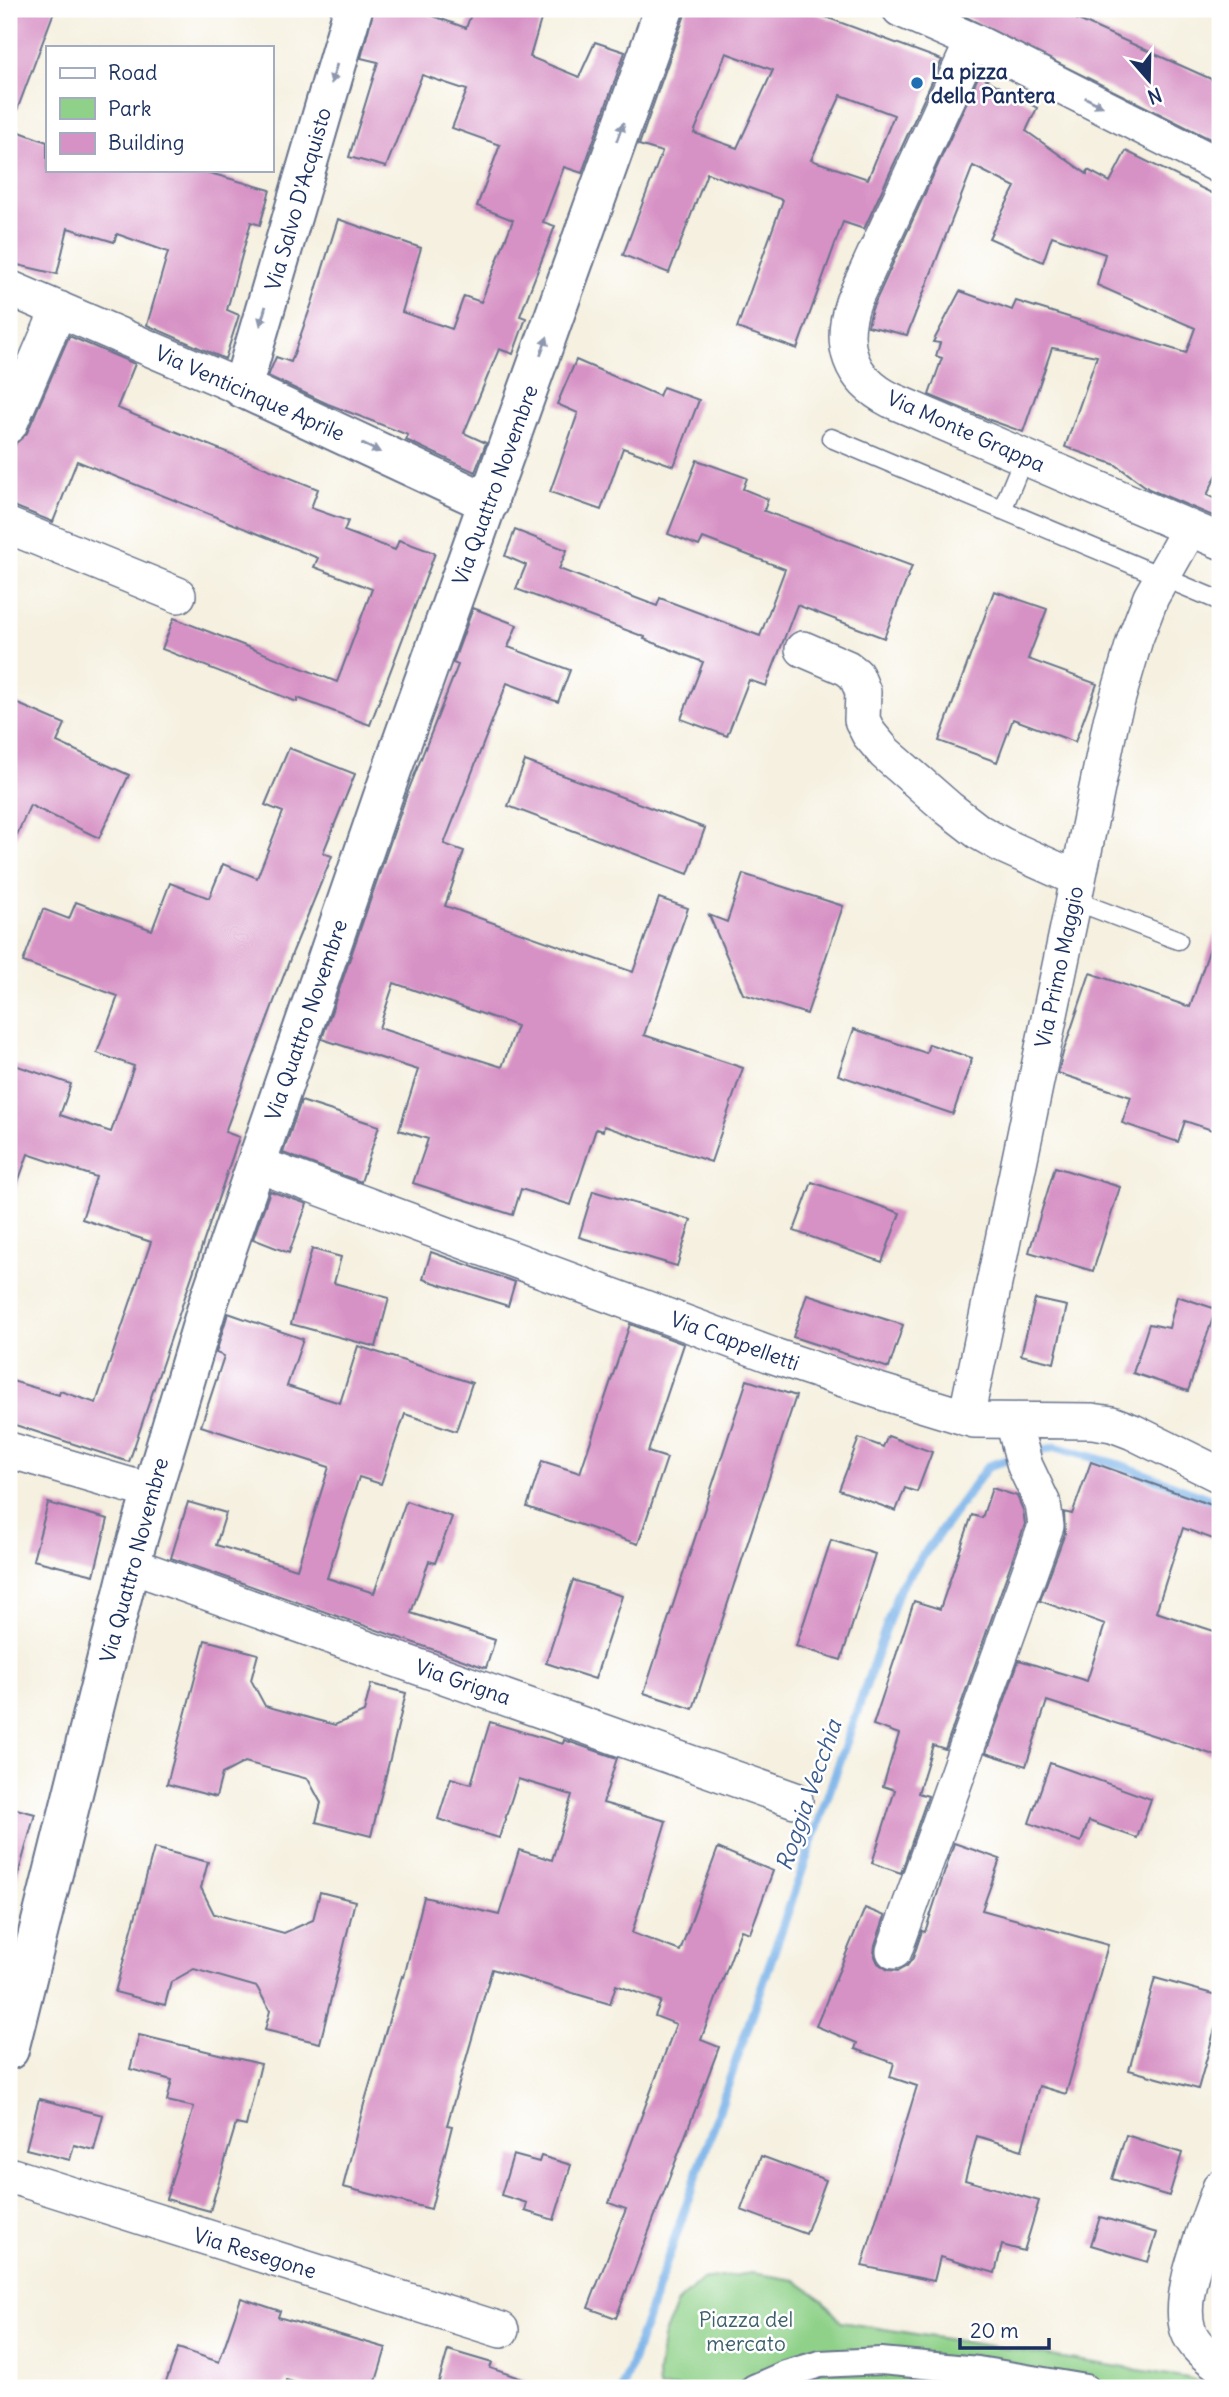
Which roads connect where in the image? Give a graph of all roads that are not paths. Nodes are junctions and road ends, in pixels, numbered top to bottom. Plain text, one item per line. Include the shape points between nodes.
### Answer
1 (353, 9) edge
2 (664, 9) edge
3 (921, 12) edge
4 (973, 41) junction
5 (1220, 166) edge
6 (9, 288) edge
7 (59, 309) junction
8 (242, 388) junction
9 (9, 425) edge
10 (831, 438) dead end
11 (1024, 457) junction
12 (489, 503) junction
13 (1002, 510) junction
14 (9, 526) edge
15 (1205, 534) edge
16 (1161, 577) junction
17 (178, 595) dead end
18 (1220, 601) edge
19 (803, 649) dead end
20 (1075, 890) junction
21 (1178, 940) dead end
22 (256, 1164) junction
23 (966, 1418) junction
24 (1018, 1443) junction
25 (9, 1450) edge
26 (1220, 1475) edge
27 (152, 1492) junction
28 (130, 1564) junction
29 (795, 1800) dead end
30 (894, 1951) dead end
31 (9, 2050) edge
32 (9, 2175) edge
33 (1220, 2188) edge
34 (500, 2330) dead end
35 (1220, 2365) edge
36 (817, 2376) edge
37 (754, 2388) edge
38 (1086, 2388) edge

1 -> 8 street, Via Salvo D'Acquisto
12 -> 2 street, Via Quattro Novembre
3 - 4 street
4 -> 5 street
4 - 11 street, Via Monte Grappa via 853,302 847,324 848,350 862,379 882,395
6 - 7 street, Via Venticinque Aprile
7 - 8 street, Via Venticinque Aprile
7 - 9 street
8 -> 12 street, Via Venticinque Aprile
10 - 13 lane
11 - 13 lane
11 - 15 street, Via Monte Grappa
12 - 22 street, Via Quattro Novembre
13 - 16 lane
14 - 17 street
15 - 16 street, Via Primo Maggio
16 - 18 lane
16 - 20 street, Via Primo Maggio via 1118,694
19 - 20 street via 856,675 863,692 862,720 884,752 971,826
20 - 21 lane
20 - 23 street, Via Primo Maggio
22 - 23 street, Via Cappelletti via 774,1356
22 - 27 street, Via Quattro Novembre
23 - 24 street, Via Cappelletti
24 - 26 street, Via Cappelletti via 1092,1421 1112,1424
24 - 30 street via 1045,1511 1044,1534
25 - 27 street
27 - 28 street, Via Quattro Novembre
28 - 29 street, Via Grigna
28 - 31 street, Via Quattro Novembre
32 - 34 street, Via Resegone
33 - 35 street via 1188,2284 1185,2308 1195,2344
36 - 37 street via 786,2374
36 - 38 street via 881,2361 931,2364

